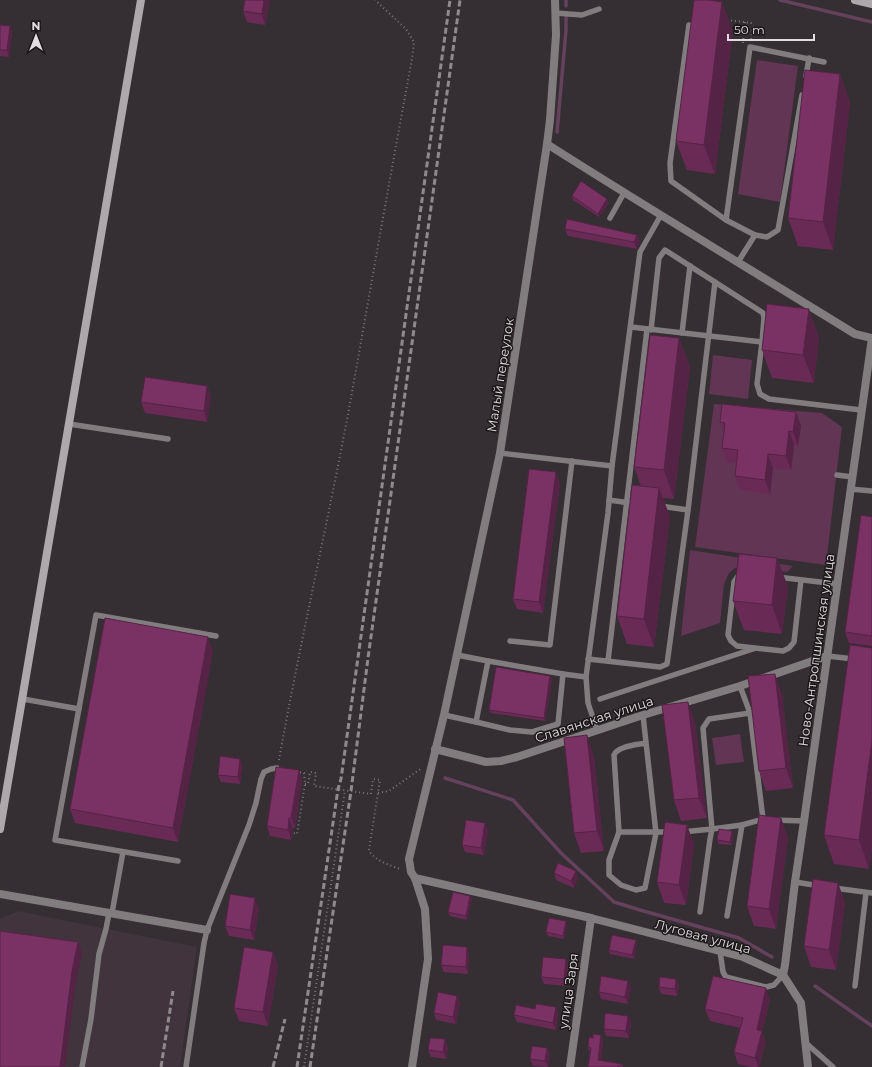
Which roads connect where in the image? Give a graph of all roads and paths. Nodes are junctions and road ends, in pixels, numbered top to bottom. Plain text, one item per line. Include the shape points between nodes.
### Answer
1 (141, 0) edge
2 (375, 0) edge
3 (555, 0) edge
4 (855, 0) edge
5 (872, 4) edge
6 (599, 9) dead end
7 (555, 13) junction
8 (724, 19) dead end
9 (745, 22) junction
10 (689, 25) edge
11 (743, 46) dead end
12 (750, 48) junction
13 (809, 58) junction
14 (824, 62) dead end
15 (805, 82) edge
16 (803, 90) edge
17 (547, 144) junction
18 (624, 193) junction
19 (661, 215) junction
20 (610, 218) dead end
21 (726, 220) junction
22 (755, 236) junction
23 (738, 262) junction
24 (690, 266) junction
25 (714, 282) junction
26 (630, 327) junction
27 (649, 329) junction
28 (682, 333) junction
29 (708, 336) junction
30 (872, 337) edge
31 (762, 342) junction
32 (861, 410) junction
33 (69, 424) junction
34 (168, 439) dead end
35 (500, 453) junction
36 (572, 462) junction
37 (612, 466) junction
38 (837, 475) dead end
39 (852, 477) junction
40 (850, 488) junction
41 (872, 491) edge
42 (609, 500) junction
43 (626, 502) junction
44 (634, 503) edge
45 (657, 506) edge
46 (688, 510) junction
47 (749, 573) edge
48 (771, 576) edge
49 (801, 580) junction
50 (837, 584) junction
51 (216, 636) dead end
52 (510, 641) dead end
53 (755, 648) junction
54 (457, 654) junction
55 (827, 656) junction
56 (588, 659) junction
57 (857, 660) edge
58 (488, 661) junction
59 (608, 661) junction
60 (667, 664) junction
61 (563, 674) junction
62 (671, 675) junction
63 (586, 676) junction
64 (740, 686) junction
65 (23, 699) junction
66 (600, 699) dead end
67 (79, 709) junction
68 (750, 713) junction
69 (444, 715) junction
70 (642, 716) junction
71 (476, 722) junction
72 (597, 730) junction
73 (646, 743) junction
74 (436, 749) junction
75 (424, 767) dead end
76 (277, 768) joint
77 (291, 770) edge
78 (305, 784) junction
79 (345, 790) junction
80 (378, 793) junction
81 (763, 819) junction
82 (804, 821) junction
83 (742, 825) junction
84 (0, 829) edge
85 (712, 829) junction
86 (290, 832) edge
87 (619, 832) junction
88 (656, 833) junction
89 (123, 852) junction
90 (178, 861) dead end
91 (413, 875) junction
92 (794, 882) junction
93 (823, 886) edge
94 (830, 887) edge
95 (869, 893) edge
96 (0, 894) edge
97 (700, 912) dead end
98 (111, 913) junction
99 (727, 916) dead end
100 (591, 918) junction
101 (207, 930) junction
102 (720, 951) junction
103 (783, 975) junction
104 (855, 986) dead end
105 (806, 1043) junction
106 (82, 1067) edge
107 (186, 1067) edge
108 (304, 1067) edge
109 (412, 1067) edge
110 (570, 1067) edge
111 (808, 1067) edge
112 (833, 1067) edge

1 - 33 street
2 - 76 path via 406,29 414,42 412,59 348,410
3 - 7 street, Малый переулок
4 - 5 street
6 - 7 lane via 582,16
7 - 17 street, Малый переулок via 556,35
8 - 9 path
9 - 11 path
9 - 12 path via 751,23 753,27
10 - 21 lane via 670,163 671,181
12 - 13 lane
12 - 21 lane
13 - 14 lane
13 - 15 lane
16 - 22 lane via 778,230 767,237
17 - 18 street
17 - 35 street, Малый переулок
18 - 19 street
18 - 20 lane
19 - 23 street
19 - 26 lane via 640,252
21 - 22 lane
22 - 23 lane
23 - 30 street via 855,334
24 - 25 lane
24 - 27 lane via 665,250 659,258
24 - 28 lane
25 - 29 lane
25 - 31 lane via 763,313
26 - 27 lane
26 - 37 lane
27 - 28 lane
27 - 43 lane
28 - 29 lane
29 - 31 lane
29 - 46 lane
30 - 32 street, Ново-Антропшинская улица
31 - 32 lane via 757,384 760,394 769,399
32 - 39 street, Ново-Антропшинская улица
33 - 34 lane
33 - 65 street
35 - 36 lane
35 - 54 street, Малый переулок
36 - 37 lane
36 - 52 lane via 550,645
37 - 42 lane
38 - 39 lane
39 - 40 street, Ново-Антропшинская улица
40 - 41 lane
40 - 50 street, Ново-Антропшинская улица
42 - 43 lane
42 - 56 lane
43 - 44 lane
43 - 59 lane
45 - 46 lane
46 - 60 lane
47 - 53 lane via 743,573 734,582 728,635 737,646
48 - 49 lane
49 - 50 lane
49 - 53 lane via 794,642 783,651
50 - 55 street, Ново-Антропшинская улица
51 - 67 lane via 96,615
53 - 62 lane
54 - 58 lane
54 - 69 street, Малый переулок
55 - 57 lane
55 - 64 street, Славянская улица
55 - 82 street, Ново-Антропшинская улица
56 - 59 lane
56 - 63 lane
58 - 61 lane
58 - 71 lane
59 - 60 lane via 660,667
60 - 62 lane
61 - 63 lane
61 - 71 lane via 558,724 532,732
62 - 66 lane
63 - 72 lane via 588,703
64 - 68 lane
64 - 70 street, Славянская улица
65 - 67 lane
65 - 84 street
67 - 89 lane via 56,840
68 - 81 lane
68 - 85 lane via 709,719 703,728
69 - 71 lane
69 - 74 street, Малый переулок
70 - 72 street, Славянская улица
70 - 73 lane
72 - 74 street, Славянская улица via 501,762 486,762
73 - 87 lane via 620,748 614,755
73 - 88 lane
74 - 91 street, Малый переулок via 409,859
75 - 80 path via 389,791
76 - 101 lane via 264,772 260,779 249,825
77 - 78 path via 304,773
78 - 79 path via 308,784 310,772 316,773 314,786
78 - 86 path via 297,834
79 - 80 path via 371,794 373,779 380,780
79 - 108 path
80 - 91 path via 369,850 371,855
81 - 82 lane
81 - 83 lane
82 - 92 street, Ново-Антропшинская улица
83 - 85 lane
83 - 99 lane
85 - 88 lane
85 - 97 lane
87 - 88 lane
87 - 88 lane via 609,860 609,875 621,885 636,890 645,888
89 - 90 lane
89 - 98 lane
91 - 100 street, Луговая улица
91 - 109 street, Малый переулок via 425,909 428,959
92 - 93 lane
92 - 103 street, Ново-Антропшинская улица
94 - 95 lane
95 - 104 lane
96 - 98 street
98 - 101 street
98 - 106 lane via 99,954
100 - 102 street, Луговая улица
100 - 110 street, улица Заря
101 - 107 lane
102 - 103 street, Луговая улица via 743,957
102 - 103 lane via 722,972 726,978 766,987 774,985
103 - 105 street via 801,1003
105 - 111 street
105 - 112 lane

